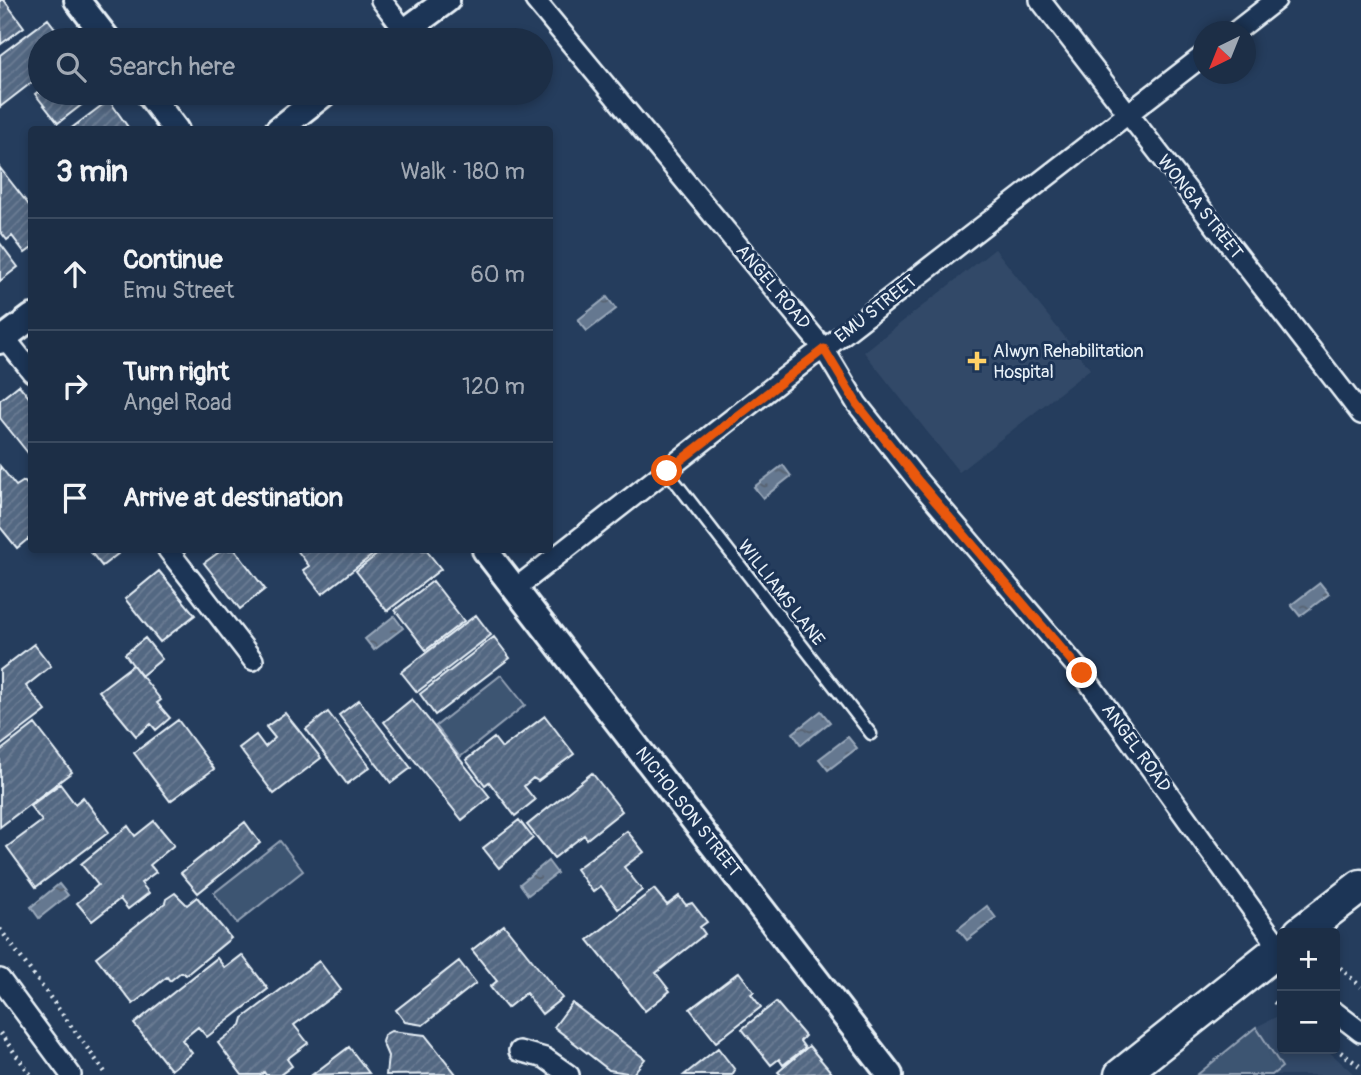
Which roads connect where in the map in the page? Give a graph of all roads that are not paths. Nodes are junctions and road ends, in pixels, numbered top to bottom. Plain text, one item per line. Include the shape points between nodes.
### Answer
1 (77, 0) edge
2 (381, 0) edge
3 (447, 0) edge
4 (535, 0) edge
5 (1040, 0) edge
6 (1276, 0) edge
7 (1249, 21) edge
8 (98, 28) edge
9 (395, 28) edge
10 (410, 28) edge
11 (1193, 63) edge
12 (157, 105) edge
13 (310, 105) edge
14 (1127, 113) junction
15 (173, 126) edge
16 (283, 126) edge
17 (28, 320) edge
18 (3, 340) edge
19 (824, 349) junction
20 (28, 368) edge
21 (1360, 411) edge
22 (667, 471) junction
23 (170, 553) edge
24 (487, 553) edge
25 (516, 588) junction
26 (253, 660) dead end
27 (871, 734) dead end
28 (1361, 886) edge
29 (1308, 928) edge
30 (1277, 933) edge
31 (1277, 952) edge
32 (0, 979) edge
33 (1340, 1016) edge
34 (1361, 1032) edge
35 (519, 1051) dead end
36 (71, 1075) edge
37 (569, 1075) edge
38 (890, 1075) edge
39 (1121, 1075) edge

1 - 8 street
2 - 9 street
3 - 10 street
4 - 19 street, ANGEL ROAD
5 - 14 street, WONGA STREET
6 - 7 street
11 - 14 street, EMU STREET
12 - 15 street
13 - 16 street
14 - 19 street, EMU STREET
14 - 21 street, WONGA STREET
17 - 18 street
18 - 20 street
19 - 22 street, EMU STREET
19 - 30 street, ANGEL ROAD via 857,404 1082,673
22 - 25 street, EMU STREET
22 - 27 lane, WILLIAMS LANE
23 - 26 street
24 - 25 street, NICHOLSON STREET
25 - 38 street, NICHOLSON STREET
28 - 29 main road
31 - 39 main road
32 - 36 street
33 - 34 street
35 - 37 street via 545,1058

